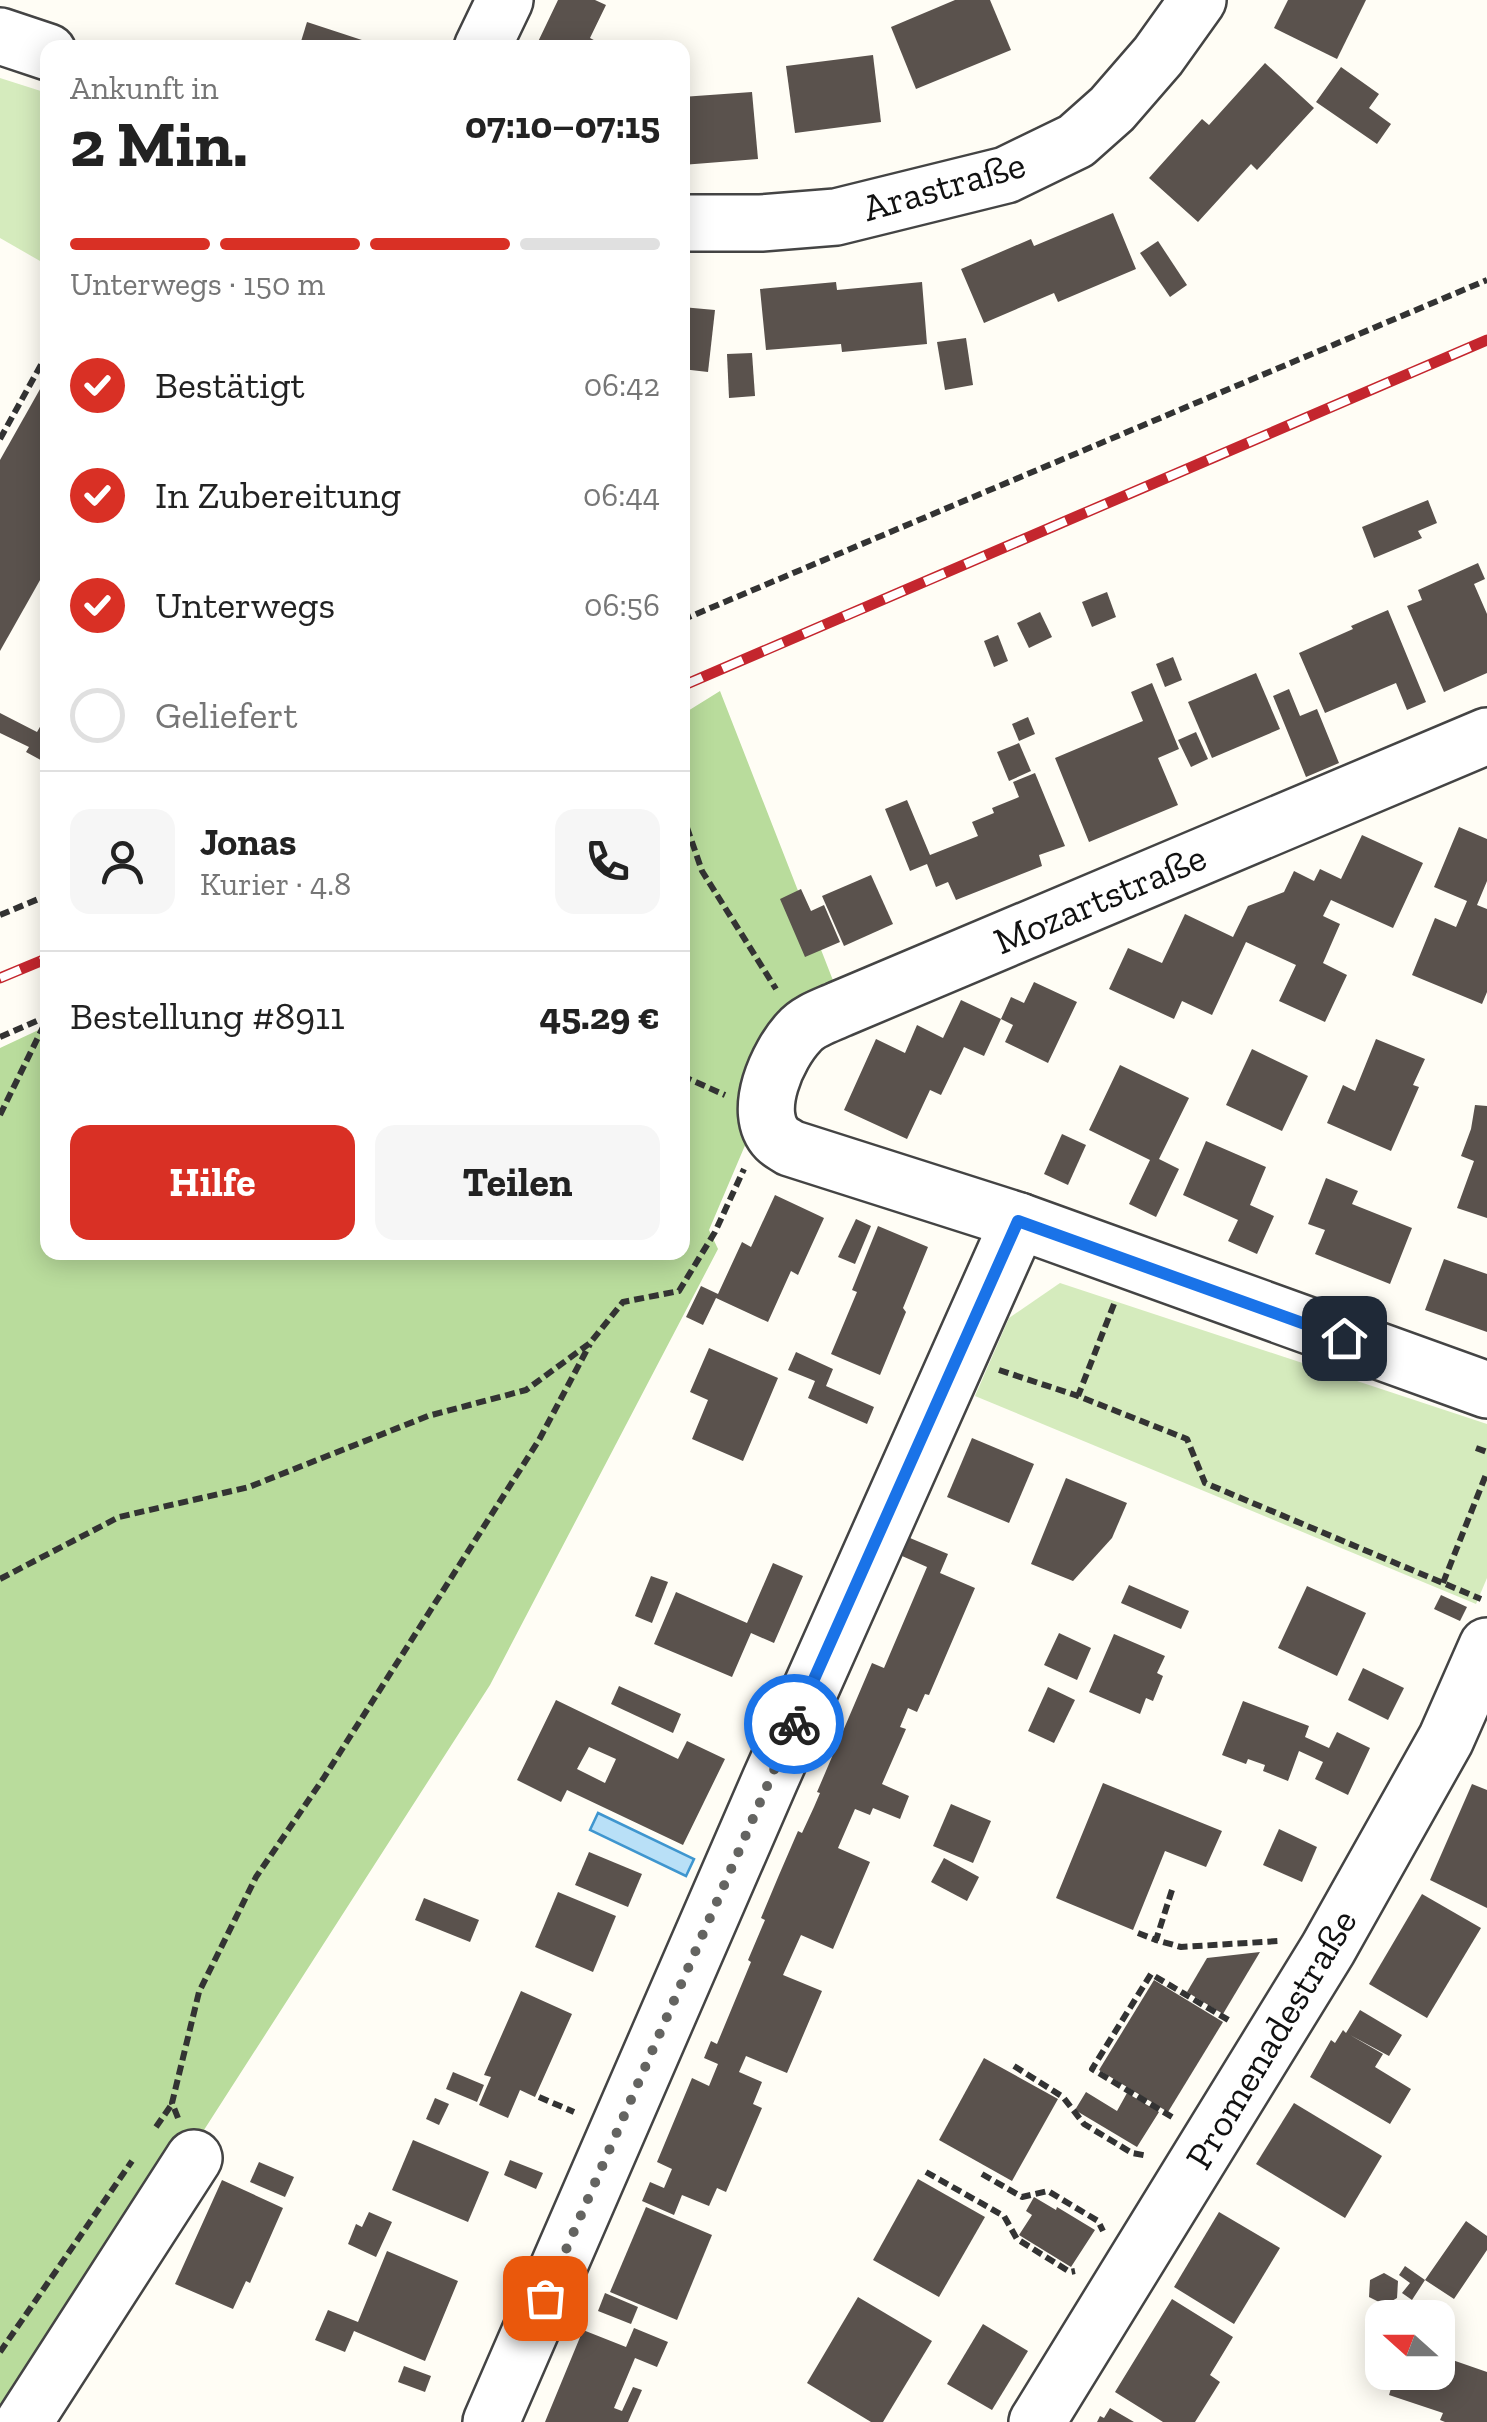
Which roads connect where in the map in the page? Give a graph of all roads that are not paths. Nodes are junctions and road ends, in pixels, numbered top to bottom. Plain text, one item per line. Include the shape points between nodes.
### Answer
1 (505, 0) edge
2 (1198, 0) edge
3 (0, 36) edge
4 (486, 40) edge
5 (40, 49) edge
6 (690, 223) edge
7 (1487, 736) edge
8 (1018, 1221) junction
9 (1487, 1390) edge
10 (1487, 1646) edge
11 (172, 2146) road end
12 (33, 2408) edge
13 (491, 2422) edge
14 (1037, 2422) edge

1 - 4 street
2 - 6 street, Arastraße via 1112,109 1076,141 1006,175 836,217
3 - 5 street
7 - 8 street, Mozartstraße via 801,1028 768,1087 771,1125 790,1148
8 - 9 street
8 - 13 street
10 - 14 street, Promenadestraße via 1446,1739 1328,1949
11 - 12 street

